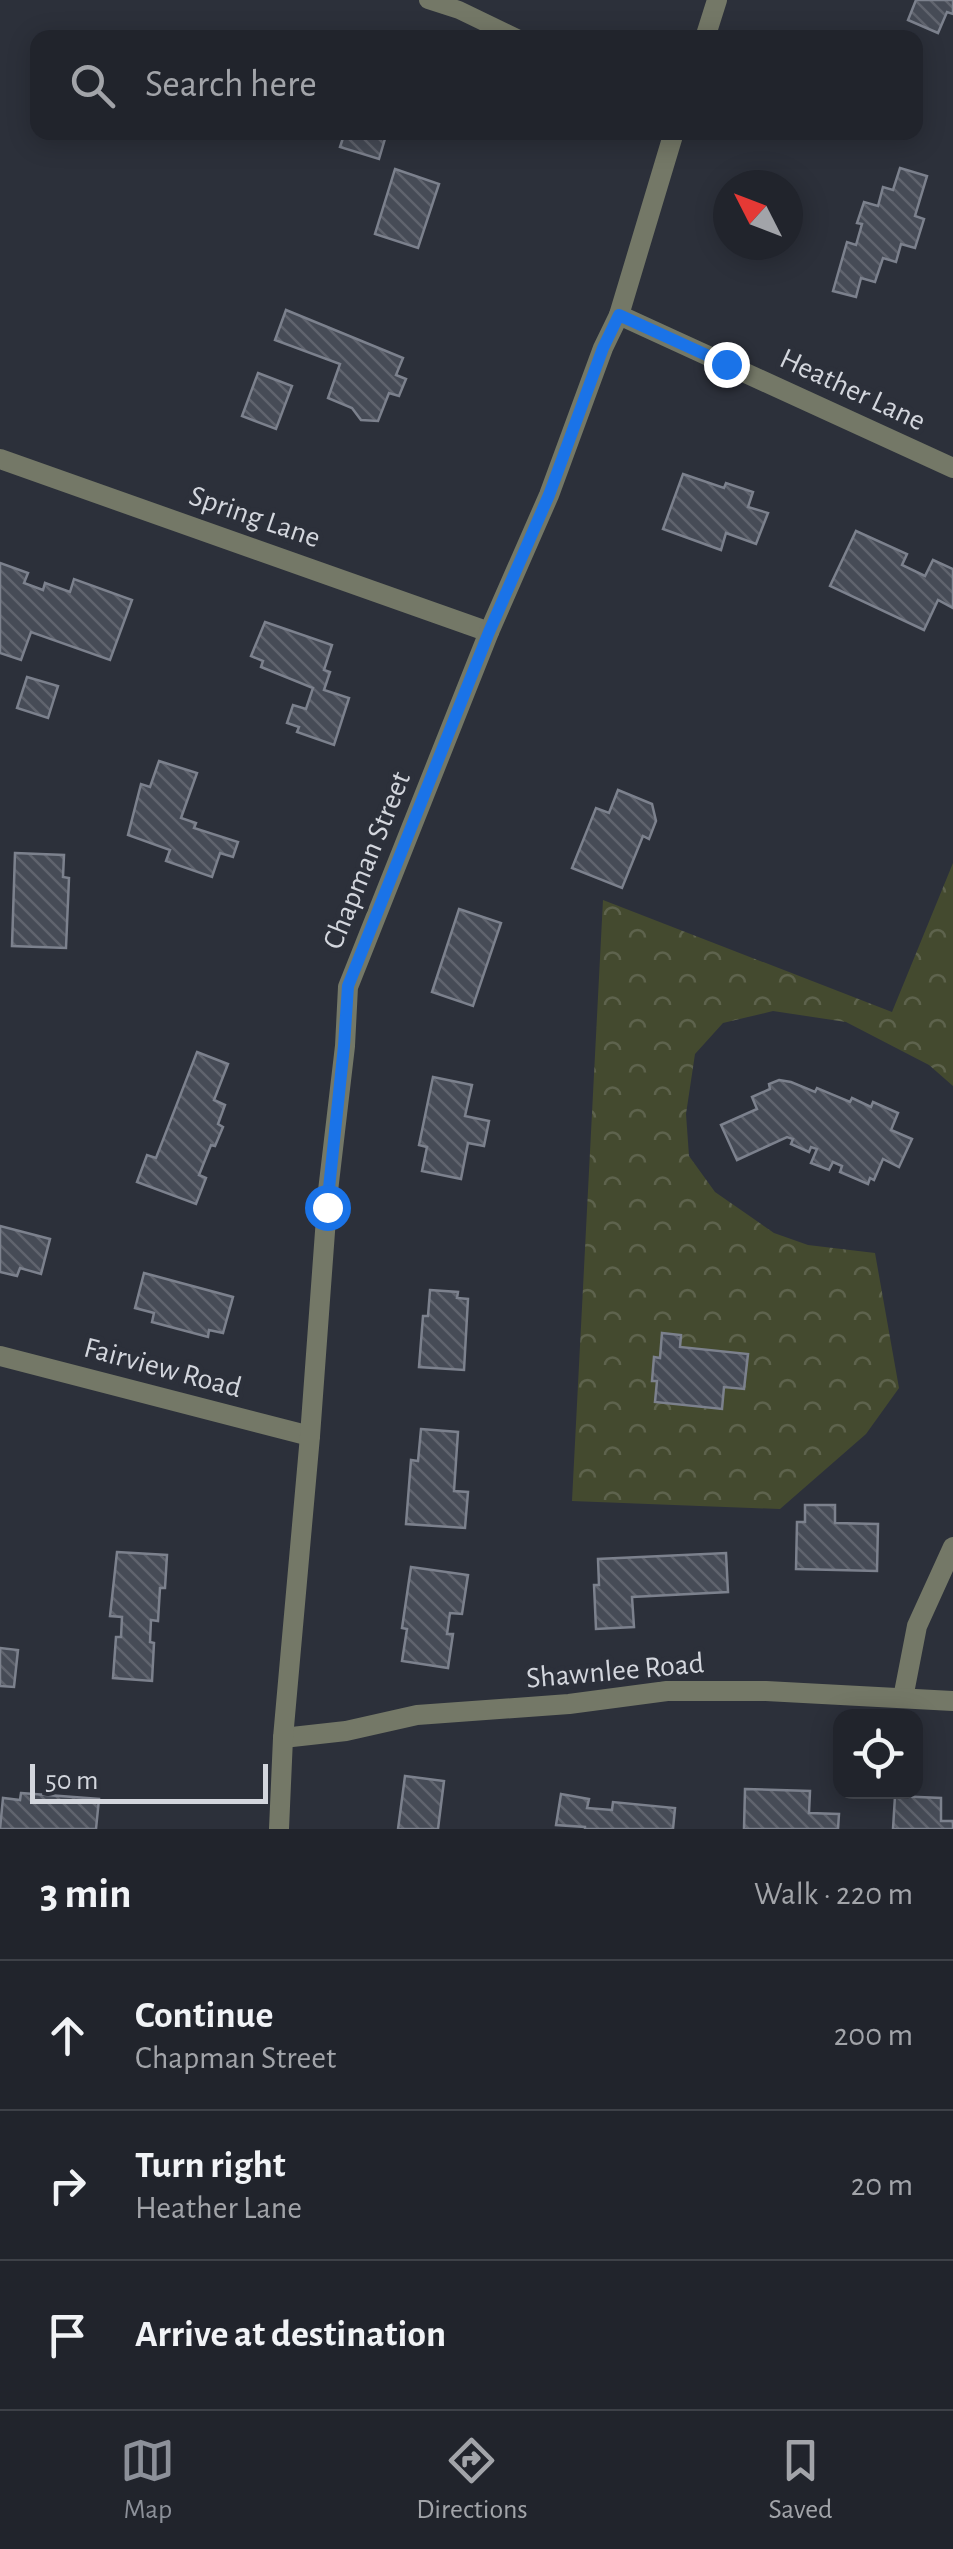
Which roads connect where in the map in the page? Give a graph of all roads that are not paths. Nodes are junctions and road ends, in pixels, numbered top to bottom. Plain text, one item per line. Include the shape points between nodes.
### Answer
1 (428, 0) edge
2 (717, 0) edge
3 (500, 30) edge
4 (708, 30) edge
5 (672, 140) edge
6 (619, 315) junction
7 (0, 459) edge
8 (953, 468) edge
9 (489, 632) junction
10 (0, 1356) edge
11 (310, 1436) junction
12 (953, 1546) edge
13 (903, 1698) junction
14 (953, 1701) edge
15 (284, 1738) junction
16 (279, 1829) edge

1 - 3 lane
2 - 4 street
5 - 6 street, Chapman Street
6 - 8 street, Heather Lane
6 - 9 street, Chapman Street
7 - 9 street, Spring Lane
9 - 11 street, Chapman Street via 348,986
10 - 11 street, Fairview Road
11 - 15 street, Chapman Street
12 - 13 street via 917,1626
13 - 14 street, Shawnlee Road
13 - 15 street, Shawnlee Road via 666,1691 417,1716
15 - 16 street, Chapman Street

